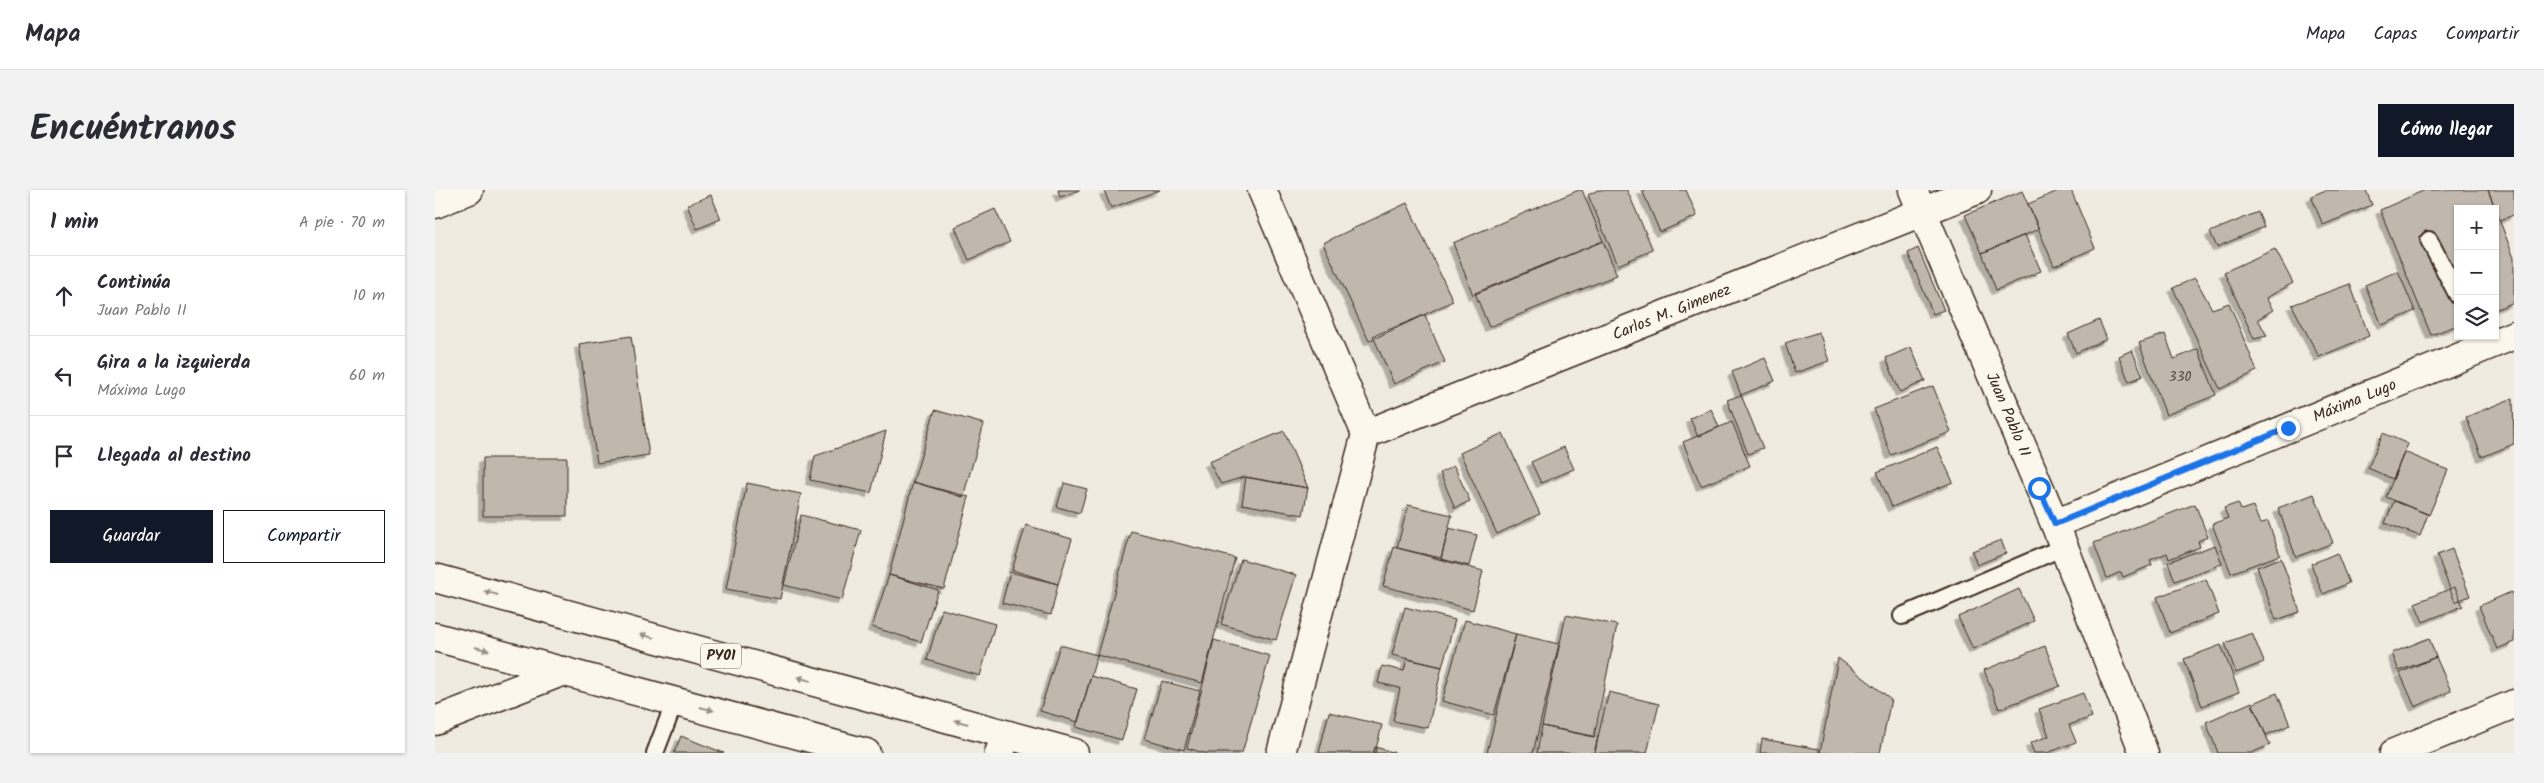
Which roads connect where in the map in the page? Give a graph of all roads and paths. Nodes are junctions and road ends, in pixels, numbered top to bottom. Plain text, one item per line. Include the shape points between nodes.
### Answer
1 (469, 190) edge
2 (1262, 190) edge
3 (1977, 190) edge
4 (1917, 201) edge
5 (435, 204) edge
6 (2429, 240) dead end
7 (2457, 295) edge
8 (2514, 335) edge
9 (2482, 342) edge
10 (1366, 434) junction
11 (2059, 536) junction
12 (435, 578) edge
13 (1901, 616) dead end
14 (435, 637) edge
15 (564, 671) junction
16 (675, 701) junction
17 (2514, 704) edge
18 (435, 721) edge
19 (1003, 744) edge
20 (2397, 752) edge
21 (655, 753) edge
22 (866, 753) edge
23 (1074, 753) edge
24 (1281, 753) edge
25 (2144, 753) edge

1 - 5 main road
2 - 10 main road
3 - 4 main road, Carlos M. Gimenez
4 - 10 main road, Carlos M. Gimenez
4 - 11 main road, Juan Pablo II
6 - 7 lane
8 - 9 main road, Máxima Lugo
9 - 11 main road, Máxima Lugo
10 - 24 main road
11 - 13 lane
11 - 25 main road, Juan Pablo II
19 -> 12 main road, PY01
14 -> 15 main road
15 - 16 main road
15 - 18 main road
16 - 21 lane
16 -> 22 main road
17 - 20 main road
19 - 23 main road, PY01

